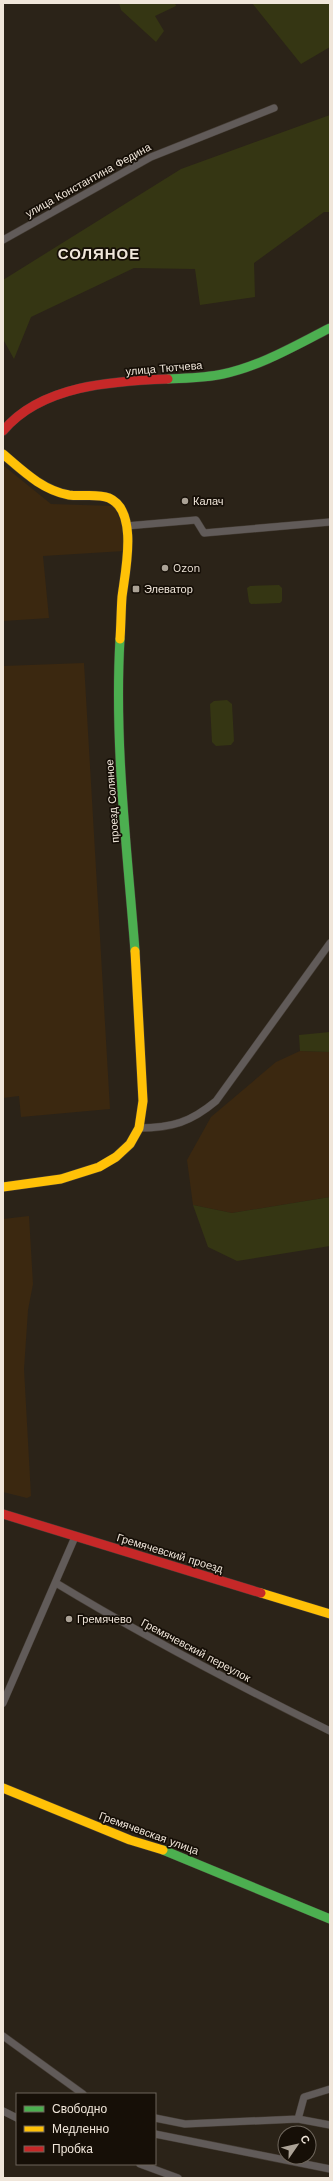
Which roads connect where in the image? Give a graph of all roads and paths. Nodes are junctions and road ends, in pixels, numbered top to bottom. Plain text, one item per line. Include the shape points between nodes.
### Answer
1 (274, 108) dead end
2 (3, 240) edge
3 (330, 328) edge
4 (3, 431) edge
5 (3, 454) edge
6 (330, 522) edge
7 (126, 526) junction
8 (330, 943) edge
9 (139, 1128) junction
10 (3, 1187) edge
11 (3, 1514) edge
12 (75, 1537) junction
13 (56, 1583) junction
14 (330, 1614) edge
15 (3, 1703) edge
16 (330, 1730) edge
17 (3, 1788) edge
18 (330, 1919) edge
19 (3, 2036) edge
20 (330, 2089) edge
21 (82, 2093) edge
22 (3, 2112) edge
23 (16, 2118) edge
24 (156, 2118) edge
25 (298, 2119) junction
26 (330, 2125) edge
27 (156, 2134) edge
28 (143, 2165) edge
29 (330, 2169) edge
30 (178, 2178) edge

1 - 2 street, улица Константина Федина via 151,157
3 - 4 street, улица Тютчева via 233,372 214,376 148,380 81,390 48,398 19,414
5 - 7 street via 38,483 53,491 112,499 122,511
6 - 7 street via 204,532 196,520
7 - 9 street, проезд Соляное via 128,545 119,655 120,745 143,1071 143,1101
8 - 9 street via 216,1101 198,1116 187,1120 158,1128
9 - 10 street, проезд Соляное via 124,1152 103,1166 44,1181
11 - 12 street, Гремячевский проезд
12 - 13 street
12 - 14 street, Гремячевский проезд
13 - 15 street
13 - 16 street, Гремячевский переулок via 111,1617 227,1680
17 - 18 street, Гремячевская улица via 130,1840 168,1850
19 - 21 street
20 - 25 street via 304,2097
22 - 23 street
24 - 25 street via 185,2124
25 - 26 street
27 - 29 street
28 - 30 street

